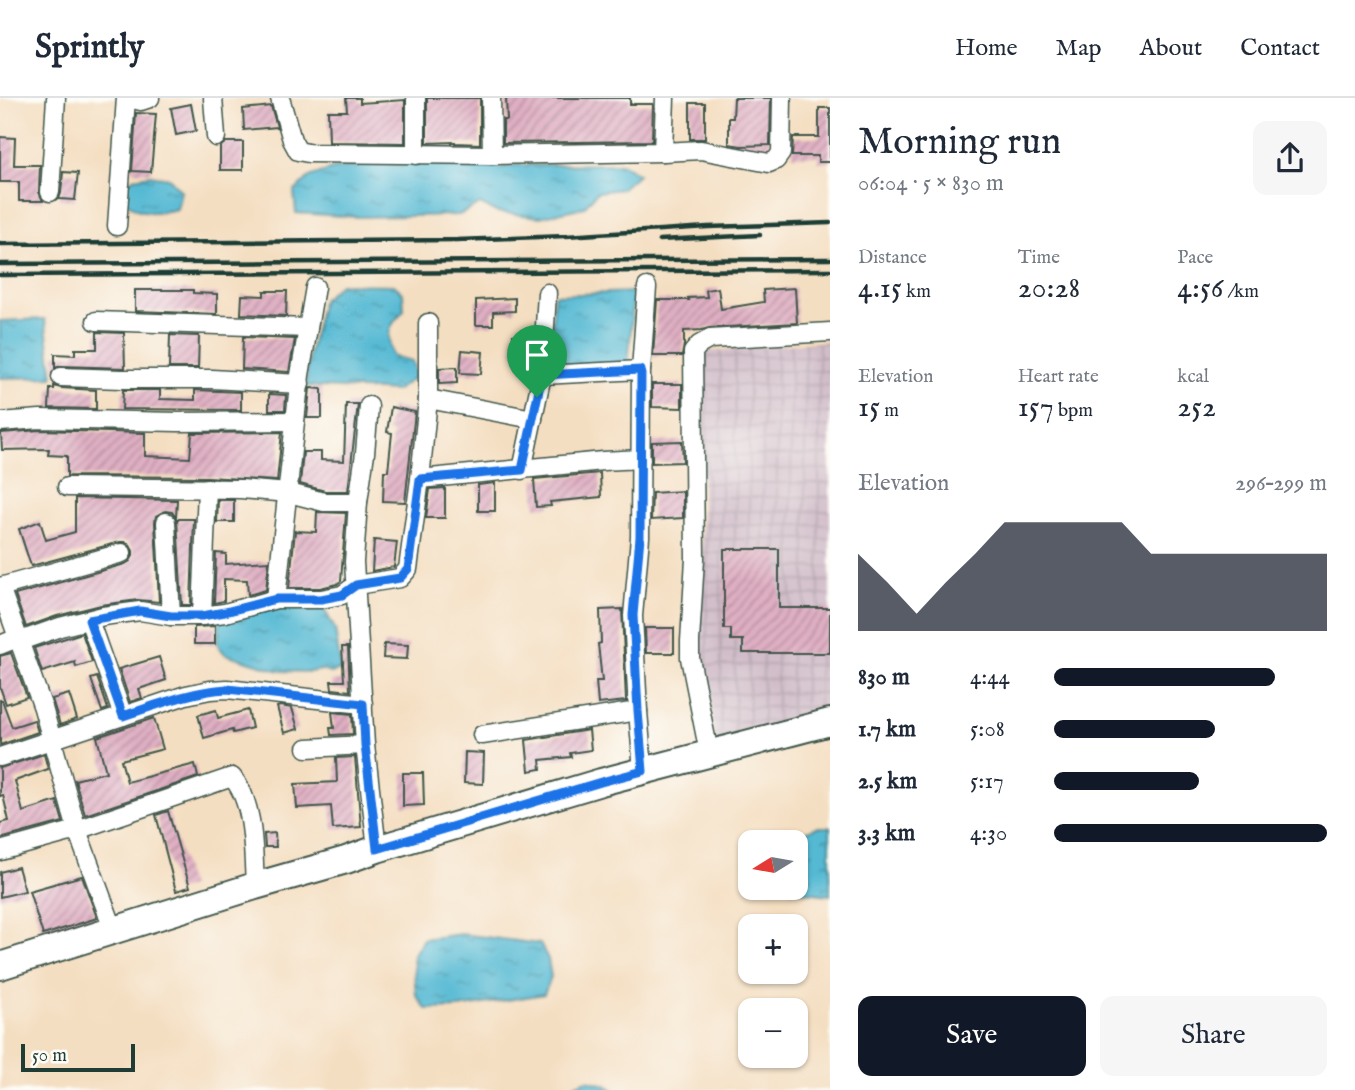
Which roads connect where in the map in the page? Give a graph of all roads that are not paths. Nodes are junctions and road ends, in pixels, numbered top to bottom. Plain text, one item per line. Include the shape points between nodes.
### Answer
1 (57, 98) edge
2 (127, 98) edge
3 (150, 98) edge
4 (214, 98) edge
5 (280, 98) edge
6 (416, 98) edge
7 (491, 98) edge
8 (665, 98) edge
9 (782, 98) edge
10 (216, 137) dead end
11 (663, 152) junction
12 (416, 155) junction
13 (492, 155) junction
14 (50, 192) dead end
15 (117, 226) dead end
16 (314, 287) dead end
17 (647, 287) dead end
18 (547, 293) dead end
19 (96, 321) dead end
20 (428, 323) dead end
21 (308, 328) junction
22 (830, 332) edge
23 (641, 370) junction
24 (542, 375) junction
25 (61, 377) dead end
26 (300, 384) junction
27 (428, 399) junction
28 (369, 406) dead end
29 (533, 419) junction
30 (295, 421) junction
31 (0, 422) edge
32 (641, 459) junction
33 (522, 470) junction
34 (420, 479) junction
35 (67, 487) dead end
36 (207, 488) junction
37 (289, 493) junction
38 (358, 502) junction
39 (166, 522) dead end
40 (122, 553) dead end
41 (356, 585) junction
42 (0, 587) edge
43 (276, 599) junction
44 (171, 616) junction
45 (202, 616) junction
46 (89, 620) junction
47 (20, 641) junction
48 (0, 645) edge
49 (363, 704) junction
50 (638, 711) junction
51 (123, 716) junction
52 (830, 722) edge
53 (482, 735) dead end
54 (53, 739) junction
55 (365, 745) junction
56 (307, 748) dead end
57 (709, 753) junction
58 (0, 757) edge
59 (643, 771) junction
60 (77, 830) junction
61 (377, 849) junction
62 (0, 851) edge
63 (256, 886) junction
64 (114, 931) junction
65 (0, 966) edge

1 - 14 street
2 - 3 street
2 - 15 street
4 - 10 street
5 - 12 street via 298,151
6 - 12 street
7 - 13 street
8 - 11 street
9 - 11 street via 781,153 776,160 769,163 701,149
11 - 13 street
12 - 13 street
16 - 21 street
17 - 23 street
18 - 24 street
19 - 21 street
20 - 27 street
21 - 26 street
22 - 57 street via 710,340 693,352 695,559 690,658
23 - 24 street
23 - 32 street
24 - 29 street
25 - 26 street
26 - 30 street
27 - 29 street
27 - 34 street
28 - 38 street
29 - 33 street
30 - 31 street
30 - 37 street
32 - 33 street
32 - 50 street via 633,615
33 - 34 street
34 - 41 street via 408,569 400,578
35 - 36 street
36 - 37 street
36 - 45 street
37 - 38 street via 324,502
37 - 43 street
38 - 41 street
39 - 44 street
40 - 42 street
41 - 43 street via 342,595 321,599
41 - 49 street
42 - 47 street
43 - 45 street
44 - 45 street
44 - 46 street via 140,611
46 - 47 street
46 - 51 street
47 - 48 street
47 - 54 street
49 - 51 street via 227,689 186,695
49 - 55 street
50 - 53 street
50 - 59 street
51 - 54 street
52 - 57 main road
54 - 58 street
54 - 60 street
55 - 56 street
55 - 61 street
57 - 59 main road
59 - 61 main road
60 - 62 street
60 - 63 street via 232,777 248,807
60 - 64 street
61 - 63 main road
63 - 64 main road
64 - 65 main road

